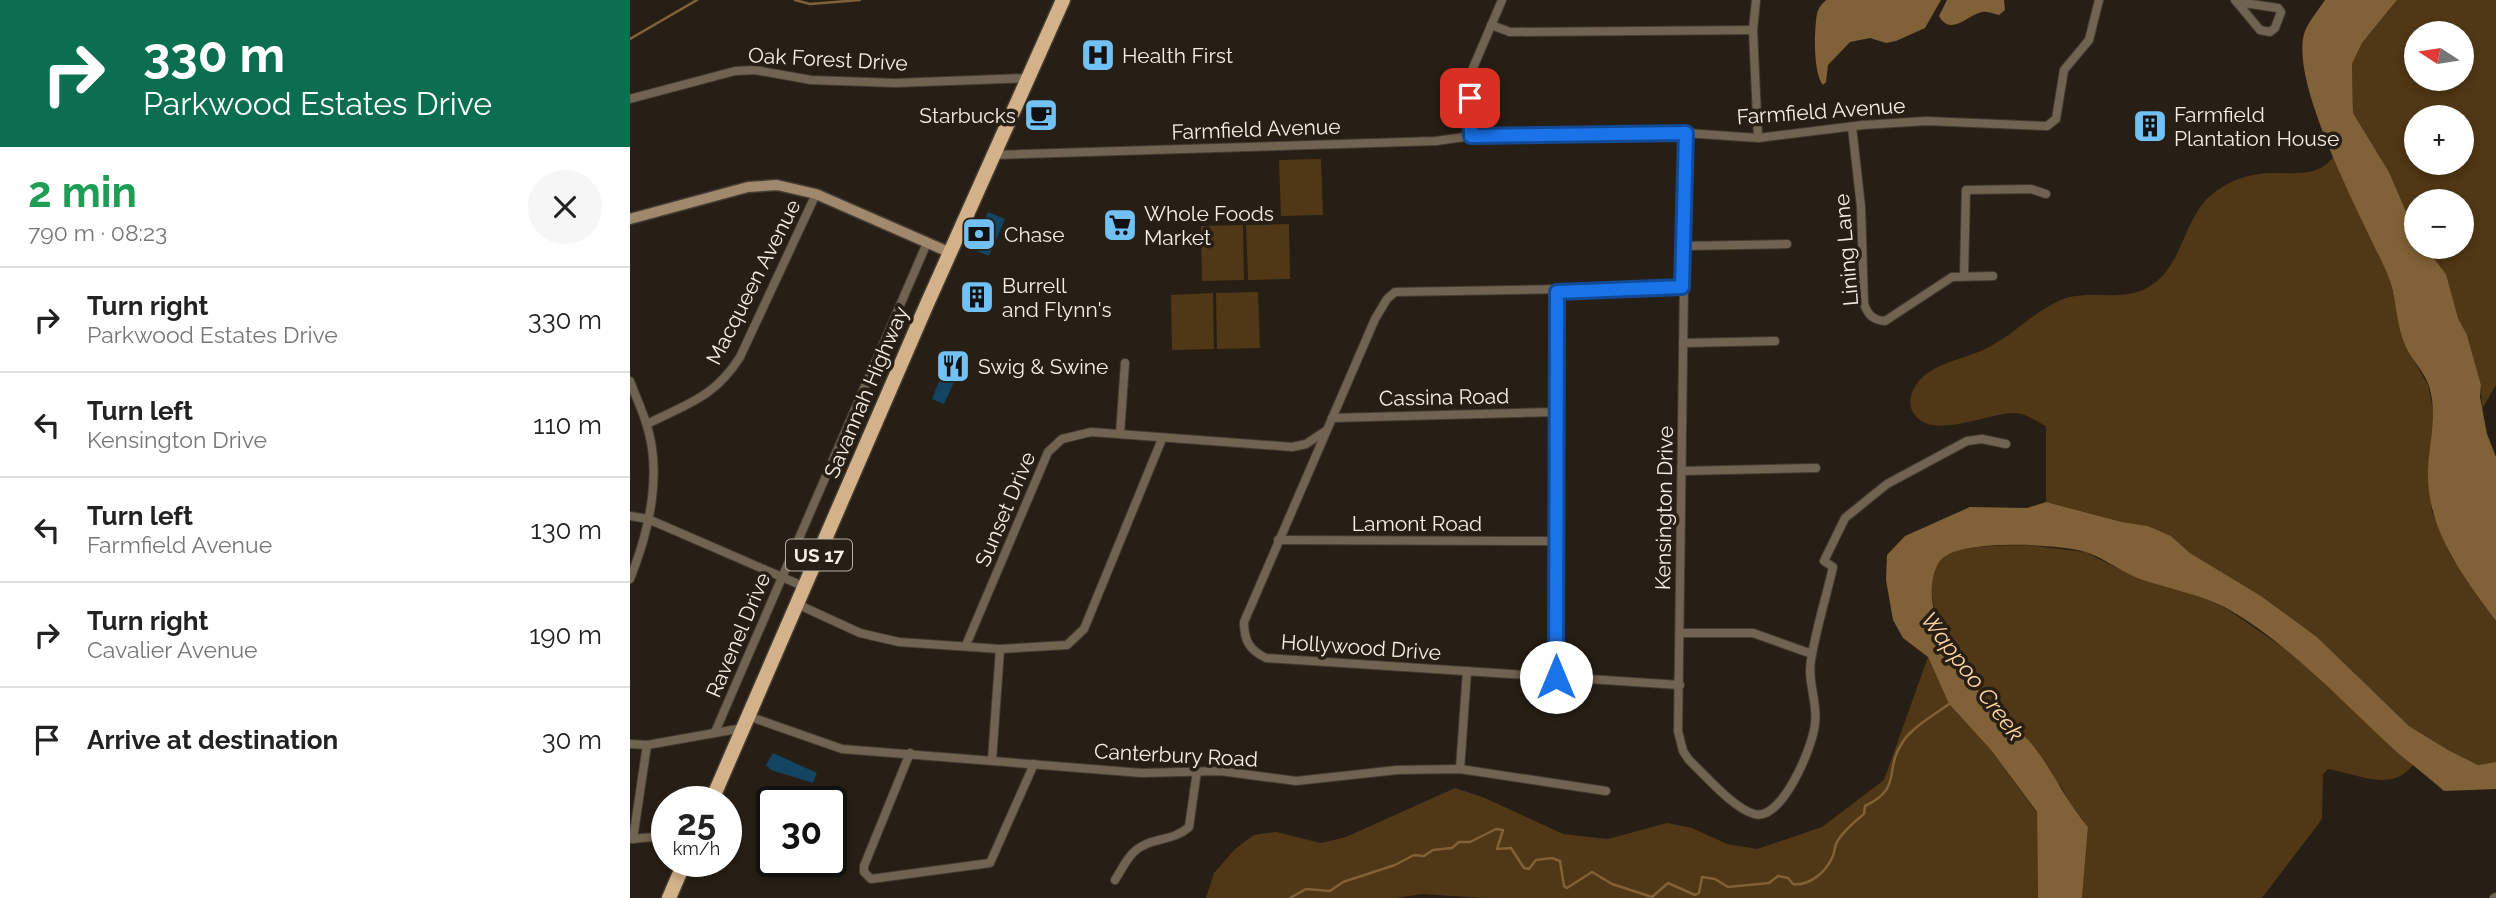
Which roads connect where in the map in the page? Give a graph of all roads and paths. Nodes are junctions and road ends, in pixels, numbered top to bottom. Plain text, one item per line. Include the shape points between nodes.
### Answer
1 (1063, 0) edge
2 (1502, 0) edge
3 (1756, 0) edge
4 (2099, 0) edge
5 (2236, 1) edge
6 (1491, 25) junction
7 (1754, 30) junction
8 (1028, 78) junction
9 (630, 100) edge
10 (1852, 127) junction
11 (1686, 133) junction
12 (1471, 136) junction
13 (1758, 138) junction
14 (994, 155) junction
15 (816, 194) junction
16 (2046, 194) dead end
17 (630, 219) edge
18 (927, 243) junction
19 (1787, 244) dead end
20 (1683, 246) junction
21 (951, 253) junction
22 (1964, 275) junction
23 (1993, 276) dead end
24 (1682, 287) junction
25 (1557, 292) junction
26 (1775, 341) dead end
27 (1683, 343) junction
28 (1125, 363) dead end
29 (630, 381) edge
30 (1556, 412) junction
31 (1332, 418) junction
32 (647, 424) junction
33 (1326, 429) junction
34 (1120, 434) junction
35 (1162, 439) junction
36 (2006, 444) dead end
37 (1816, 468) dead end
38 (1682, 471) junction
39 (630, 516) edge
40 (648, 519) junction
41 (1278, 540) junction
42 (1556, 541) junction
43 (781, 578) junction
44 (630, 579) edge
45 (805, 587) junction
46 (797, 604) junction
47 (1680, 633) junction
48 (965, 645) junction
49 (1000, 649) junction
50 (1812, 654) junction
51 (1467, 671) junction
52 (1556, 677) junction
53 (1679, 685) junction
54 (746, 722) junction
55 (715, 732) junction
56 (630, 744) edge
57 (647, 745) junction
58 (910, 753) junction
59 (992, 760) junction
60 (1034, 764) junction
61 (1460, 769) junction
62 (1197, 771) junction
63 (718, 786) edge
64 (1606, 791) dead end
65 (651, 837) edge
66 (631, 839) edge
67 (678, 877) edge
68 (1115, 880) dead end
69 (669, 898) edge

1 - 8 highway, Savannah Highway / US 17
2 - 6 street
3 - 7 street
4 - 10 street, Farmfield Avenue via 2089,40 2064,70 2053,124 1926,121
5 - 5 street via 2260,30 2275,28 2281,12 2278,8
6 - 7 street via 1510,32
6 - 12 street via 1470,80
7 - 13 street
8 - 9 street, Oak Forest Drive via 883,83 735,71
8 - 14 highway, Savannah Highway / US 17
10 - 13 street, Farmfield Avenue
10 - 22 street, Lining Lane via 1867,313 1885,321 1952,277
11 - 12 street, Farmfield Avenue
11 - 13 street, Farmfield Avenue
11 - 20 street, Kensington Drive
12 - 14 street, Farmfield Avenue via 1436,141
14 - 21 highway, Savannah Highway / US 17
15 - 17 main road via 778,185 748,187
15 - 18 main road
15 - 32 street, Macqueen Avenue via 728,376 710,393
16 - 22 street via 2031,189 1966,190
18 - 21 main road
18 - 43 street, Ravenel Drive
19 - 20 street
20 - 24 street, Kensington Drive
21 - 45 highway, Savannah Highway / US 17
22 - 23 street, Lining Lane
24 - 25 street
24 - 27 street, Kensington Drive
25 - 30 street
25 - 31 street, Hollywood Drive via 1395,292 1375,319
26 - 27 street
27 - 38 street, Kensington Drive
28 - 34 street
29 - 32 street
30 - 31 street, Cassina Road
30 - 42 street
31 - 33 street, Hollywood Drive
32 - 40 street via 654,474
33 - 35 street, Sunset Drive via 1316,439 1292,447
33 - 41 street, Hollywood Drive
34 - 35 street, Sunset Drive
34 - 48 street, Sunset Drive via 1079,433 1062,439 1048,452
35 - 49 street via 1084,629 1067,645
36 - 50 street via 1967,441 1853,508 1824,561 1833,567
37 - 38 street
38 - 47 street, Kensington Drive
39 - 40 street
40 - 43 street
40 - 44 street
41 - 42 street, Lamont Road
41 - 51 street, Hollywood Drive via 1244,622 1245,640 1258,654
42 - 52 street
43 - 45 street
43 - 55 street, Ravenel Drive
45 - 46 highway, Savannah Highway / US 17
46 - 48 street via 879,638
46 - 54 highway, Savannah Highway / US 17
47 - 50 street via 1754,633
47 - 53 street, Kensington Drive
48 - 49 street
49 - 59 street
50 - 53 street, Kensington Drive via 1809,679 1814,729 1784,799 1765,814 1740,806 1689,760 1678,731
51 - 52 street, Hollywood Drive
51 - 61 street
52 - 53 street, Hollywood Drive
54 - 55 street
54 - 58 street, Canterbury Road via 842,749
54 - 63 highway, Savannah Highway / US 17
55 - 57 street
56 - 57 street
57 - 66 street
58 - 59 street, Canterbury Road
58 - 60 street via 864,866 871,879 990,863
59 - 60 street, Canterbury Road
60 - 62 street, Canterbury Road via 1142,773
61 - 62 street, Canterbury Road via 1296,780
61 - 64 street, Canterbury Road
62 - 68 street via 1189,827 1174,838 1142,846
65 - 66 street
67 - 69 highway

